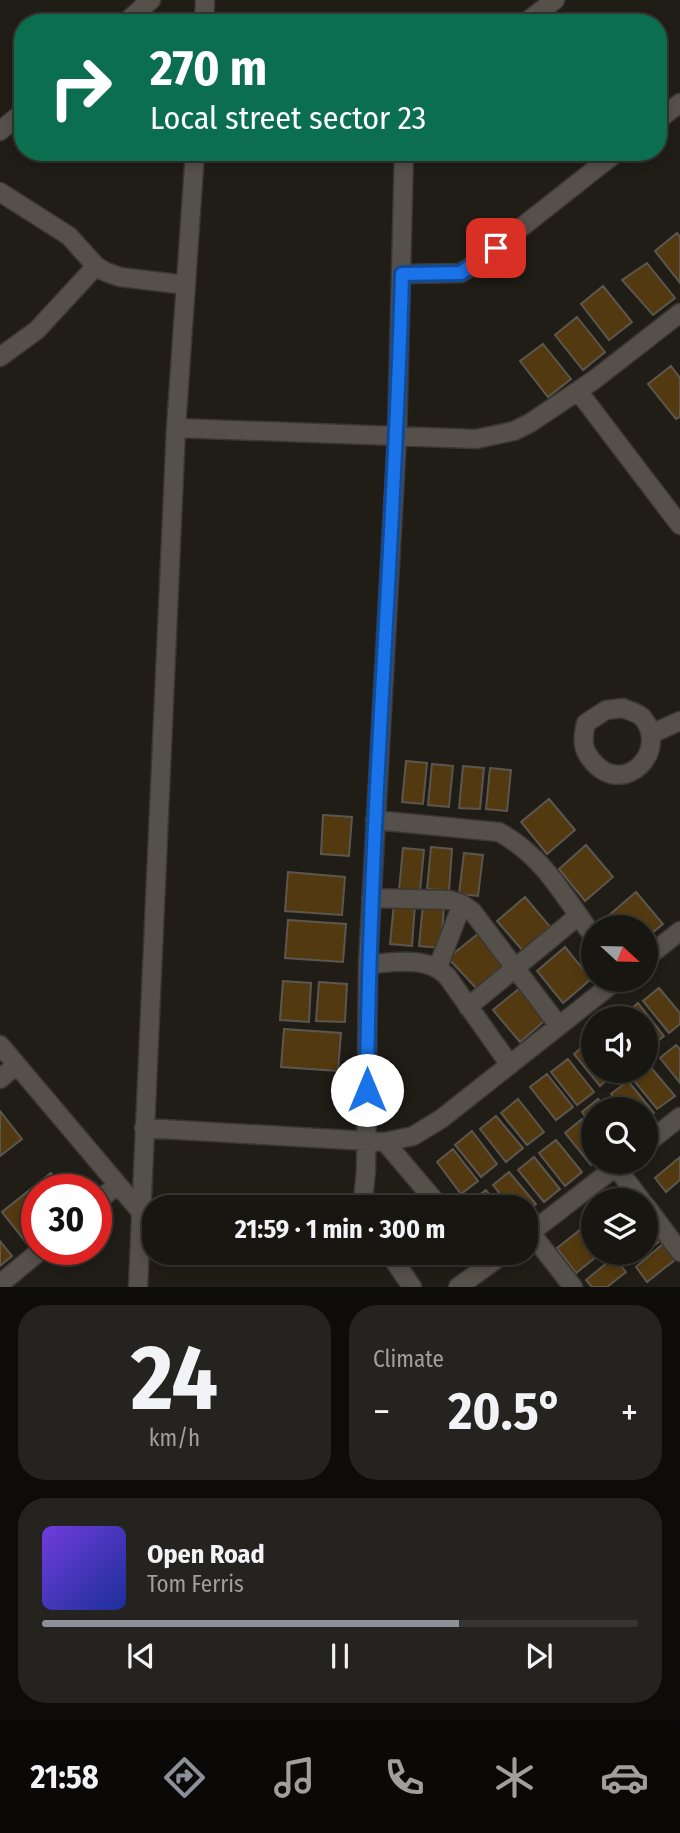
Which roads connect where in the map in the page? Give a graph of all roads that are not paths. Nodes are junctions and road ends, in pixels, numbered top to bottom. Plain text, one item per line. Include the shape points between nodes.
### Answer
1 (151, 0) edge
2 (555, 0) edge
3 (135, 14) edge
4 (537, 14) edge
5 (14, 119) edge
6 (0, 131) edge
7 (194, 161) edge
8 (404, 161) edge
9 (606, 161) edge
10 (0, 192) edge
11 (96, 267) junction
12 (402, 274) junction
13 (186, 285) junction
14 (680, 313) edge
15 (0, 357) edge
16 (578, 391) junction
17 (176, 428) junction
18 (397, 438) junction
19 (678, 517) edge
20 (680, 721) edge
21 (651, 734) dead end
22 (375, 820) junction
23 (371, 898) junction
24 (462, 904) junction
25 (578, 916) junction
26 (581, 920) edge
27 (680, 931) edge
28 (658, 948) edge
29 (368, 964) junction
30 (438, 967) junction
31 (515, 967) junction
32 (602, 992) edge
33 (468, 1007) junction
34 (559, 1026) junction
35 (0, 1045) edge
36 (16, 1065) junction
37 (510, 1065) junction
38 (0, 1079) edge
39 (680, 1117) edge
40 (144, 1128) junction
41 (658, 1134) edge
42 (367, 1141) junction
43 (385, 1142) junction
44 (606, 1174) edge
45 (117, 1185) junction
46 (112, 1189) edge
47 (363, 1195) edge
48 (430, 1195) edge
49 (141, 1212) junction
50 (658, 1222) edge
51 (538, 1227) edge
52 (538, 1247) edge
53 (680, 1252) edge
54 (23, 1265) edge
55 (397, 1265) edge
56 (478, 1265) edge
57 (0, 1284) edge
58 (138, 1287) edge
59 (412, 1287) edge
60 (457, 1287) edge
61 (573, 1287) edge

1 - 3 street
2 - 4 street
5 - 6 street
7 - 13 street
8 - 12 street
9 - 12 street via 461,273
10 - 11 street via 69,236
11 - 13 street via 120,277
11 - 15 street via 37,330
12 - 18 street
13 - 17 street
14 - 16 street
16 - 18 street via 513,431 476,439
16 - 19 street
17 - 18 street
17 - 40 street
18 - 22 street
20 - 21 street
22 - 23 street
22 - 25 street via 499,832 537,859
23 - 24 street
23 - 29 street
24 - 30 street
24 - 31 street
25 - 26 street
25 - 31 street
27 - 28 street
29 - 30 street via 424,962
29 - 42 street
30 - 33 street
31 - 33 street
31 - 34 street
32 - 34 street
33 - 37 street
34 - 37 street
35 - 36 street
36 - 38 street
36 - 45 street
37 - 43 street via 432,1125 413,1136
39 - 41 street
40 - 42 street
40 - 49 street
42 - 43 street
42 - 47 street
43 - 48 street
44 - 51 street
45 - 46 street
45 - 49 street
49 - 58 street
50 - 53 street
52 - 61 street
54 - 57 street
55 - 59 street
56 - 60 street

